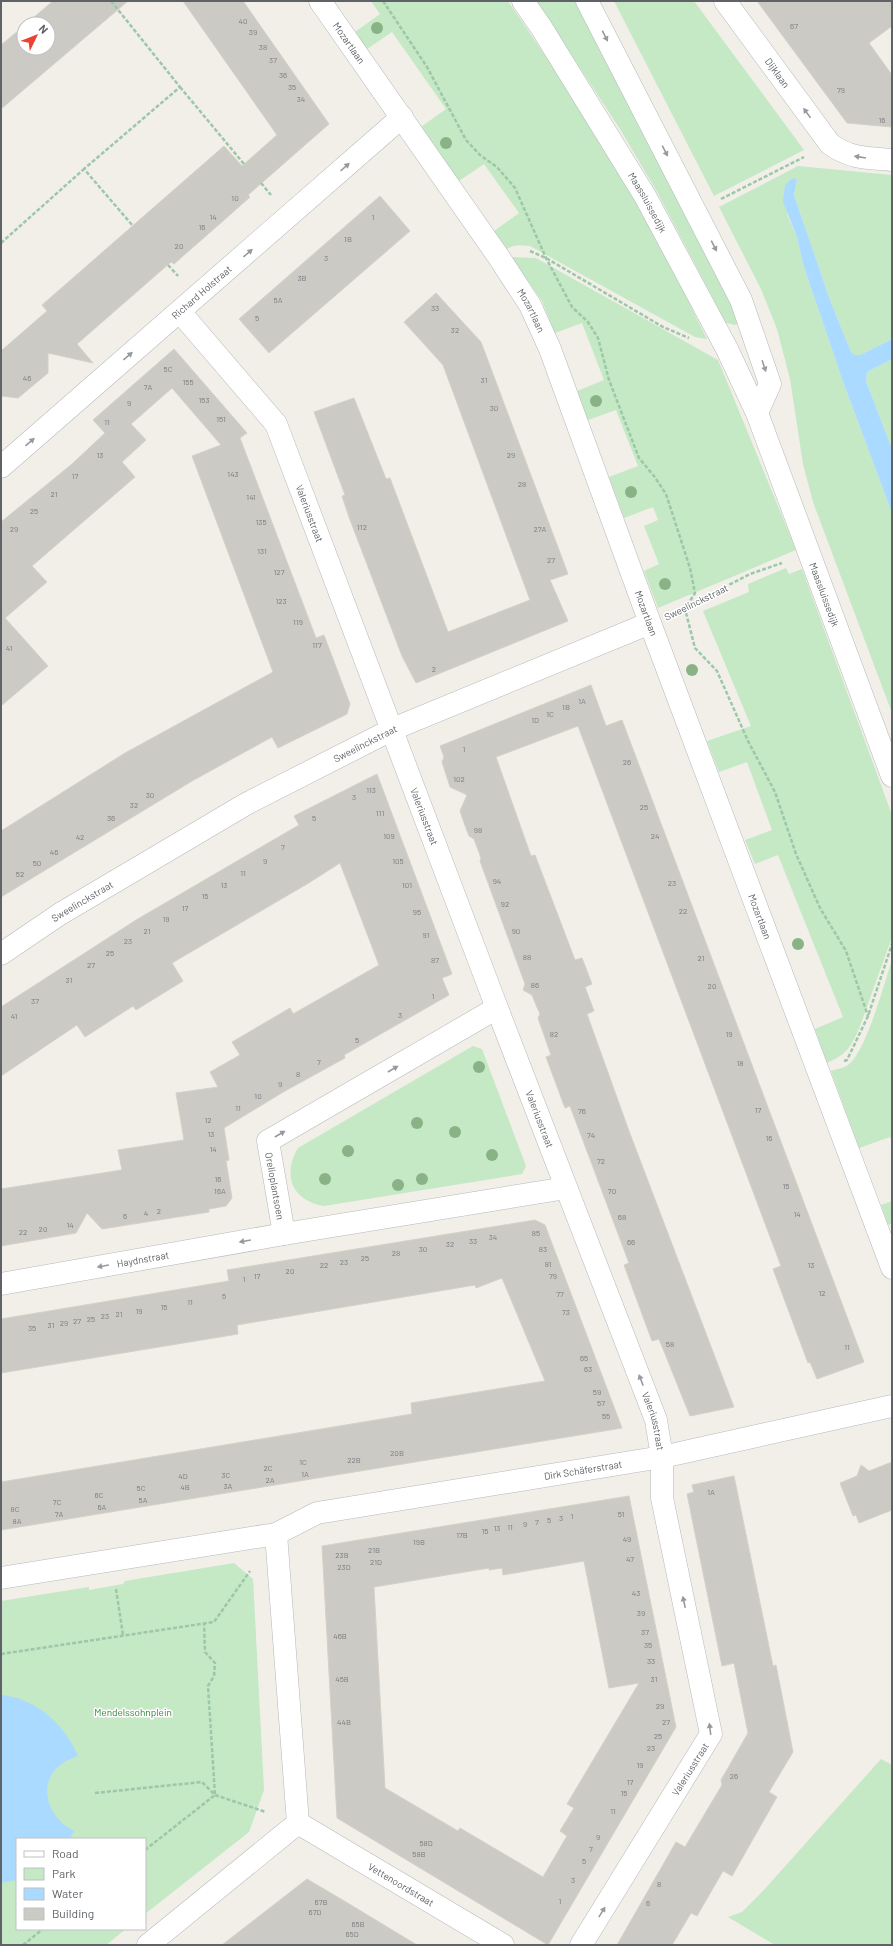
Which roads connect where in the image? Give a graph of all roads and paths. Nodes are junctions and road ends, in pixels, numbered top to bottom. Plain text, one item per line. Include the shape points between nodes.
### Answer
1 (111, 1) edge
2 (320, 1) edge
3 (383, 1) edge
4 (523, 1) edge
5 (587, 1) edge
6 (725, 1) edge
7 (180, 87) junction
8 (402, 117) junction
9 (830, 144) junction
10 (892, 160) edge
11 (244, 164) dead end
12 (84, 169) junction
13 (718, 200) dead end
14 (133, 226) dead end
15 (1, 242) edge
16 (498, 256) junction
17 (546, 258) junction
18 (180, 312) junction
19 (727, 349) junction
20 (757, 413) junction
21 (1, 467) edge
22 (809, 553) junction
23 (686, 609) junction
24 (650, 623) junction
25 (393, 730) junction
26 (892, 776) edge
27 (892, 944) edge
28 (1, 954) edge
29 (497, 1008) junction
30 (868, 1016) junction
31 (818, 1073) junction
32 (566, 1188) junction
33 (284, 1234) junction
34 (892, 1268) edge
35 (1, 1284) edge
36 (892, 1406) edge
37 (662, 1457) junction
38 (276, 1534) junction
39 (108, 1560) junction
40 (1, 1578) edge
41 (204, 1623) junction
42 (123, 1635) junction
43 (1, 1654) edge
44 (95, 1793) dead end
45 (214, 1795) junction
46 (298, 1823) junction
47 (146, 1849) edge
48 (43, 1930) edge
49 (23, 1945) edge
50 (148, 1945) edge
51 (503, 1945) edge
52 (581, 1945) edge

1 - 7 path
2 - 8 street, Mozartlaan
3 - 17 path via 426,67 466,140 480,155 497,167 515,188
4 - 19 street, Maassluissedijk via 645,196
5 -> 20 street via 741,300 770,384
9 -> 6 street, Dijklaan
7 - 11 path
7 - 12 path
8 - 16 street, Mozartlaan
18 -> 8 street, Richard Holstraat
10 -> 9 street via 857,157 844,153
9 - 13 path
12 - 14 path
12 - 15 path
16 - 17 path via 521,247
16 - 24 street, Mozartlaan via 530,305 550,349
17 - 19 path via 663,327 684,337
17 - 23 path via 572,307 588,322 598,338 609,380 639,458 666,494 690,568 694,593
21 -> 18 street, Richard Holstraat
18 - 25 street, Valeriusstraat via 276,424
19 - 20 street, Maassluissedijk
20 - 22 street, Maassluissedijk
22 - 23 path, Sweelinckstraat via 750,574
22 - 26 street, Maassluissedijk
23 - 24 path, Sweelinckstraat
23 - 30 path via 695,648 717,671 748,741 775,792 796,854 820,908 846,951
24 - 25 street, Sweelinckstraat
24 - 31 street, Mozartlaan
25 - 28 street, Sweelinckstraat via 246,804 60,914
25 - 29 street, Valeriusstraat
27 - 30 path
29 - 32 street, Valeriusstraat
33 -> 29 street, Orelioplantsoen via 268,1141
30 - 31 path via 847,1060
31 - 34 street, Mozartlaan
32 - 33 street, Orelioplantsoen
37 -> 32 street, Valeriusstraat via 656,1420
33 -> 35 street, Haydnstraat
36 - 37 street, Dirk Schäferstraat
37 - 38 street, Dirk Schäferstraat via 316,1514
52 -> 37 street, Valeriusstraat via 712,1734 662,1498
38 - 39 street
38 - 41 path via 214,1622
38 - 46 street
39 - 40 street
39 - 42 path via 114,1579
41 - 42 path
41 - 45 path via 205,1652 215,1663 214,1676 208,1686
42 - 43 path
44 - 45 path via 202,1782
45 - 46 path
45 - 47 path
46 - 50 street
46 - 51 street, Vettenoordstraat
48 - 49 path

